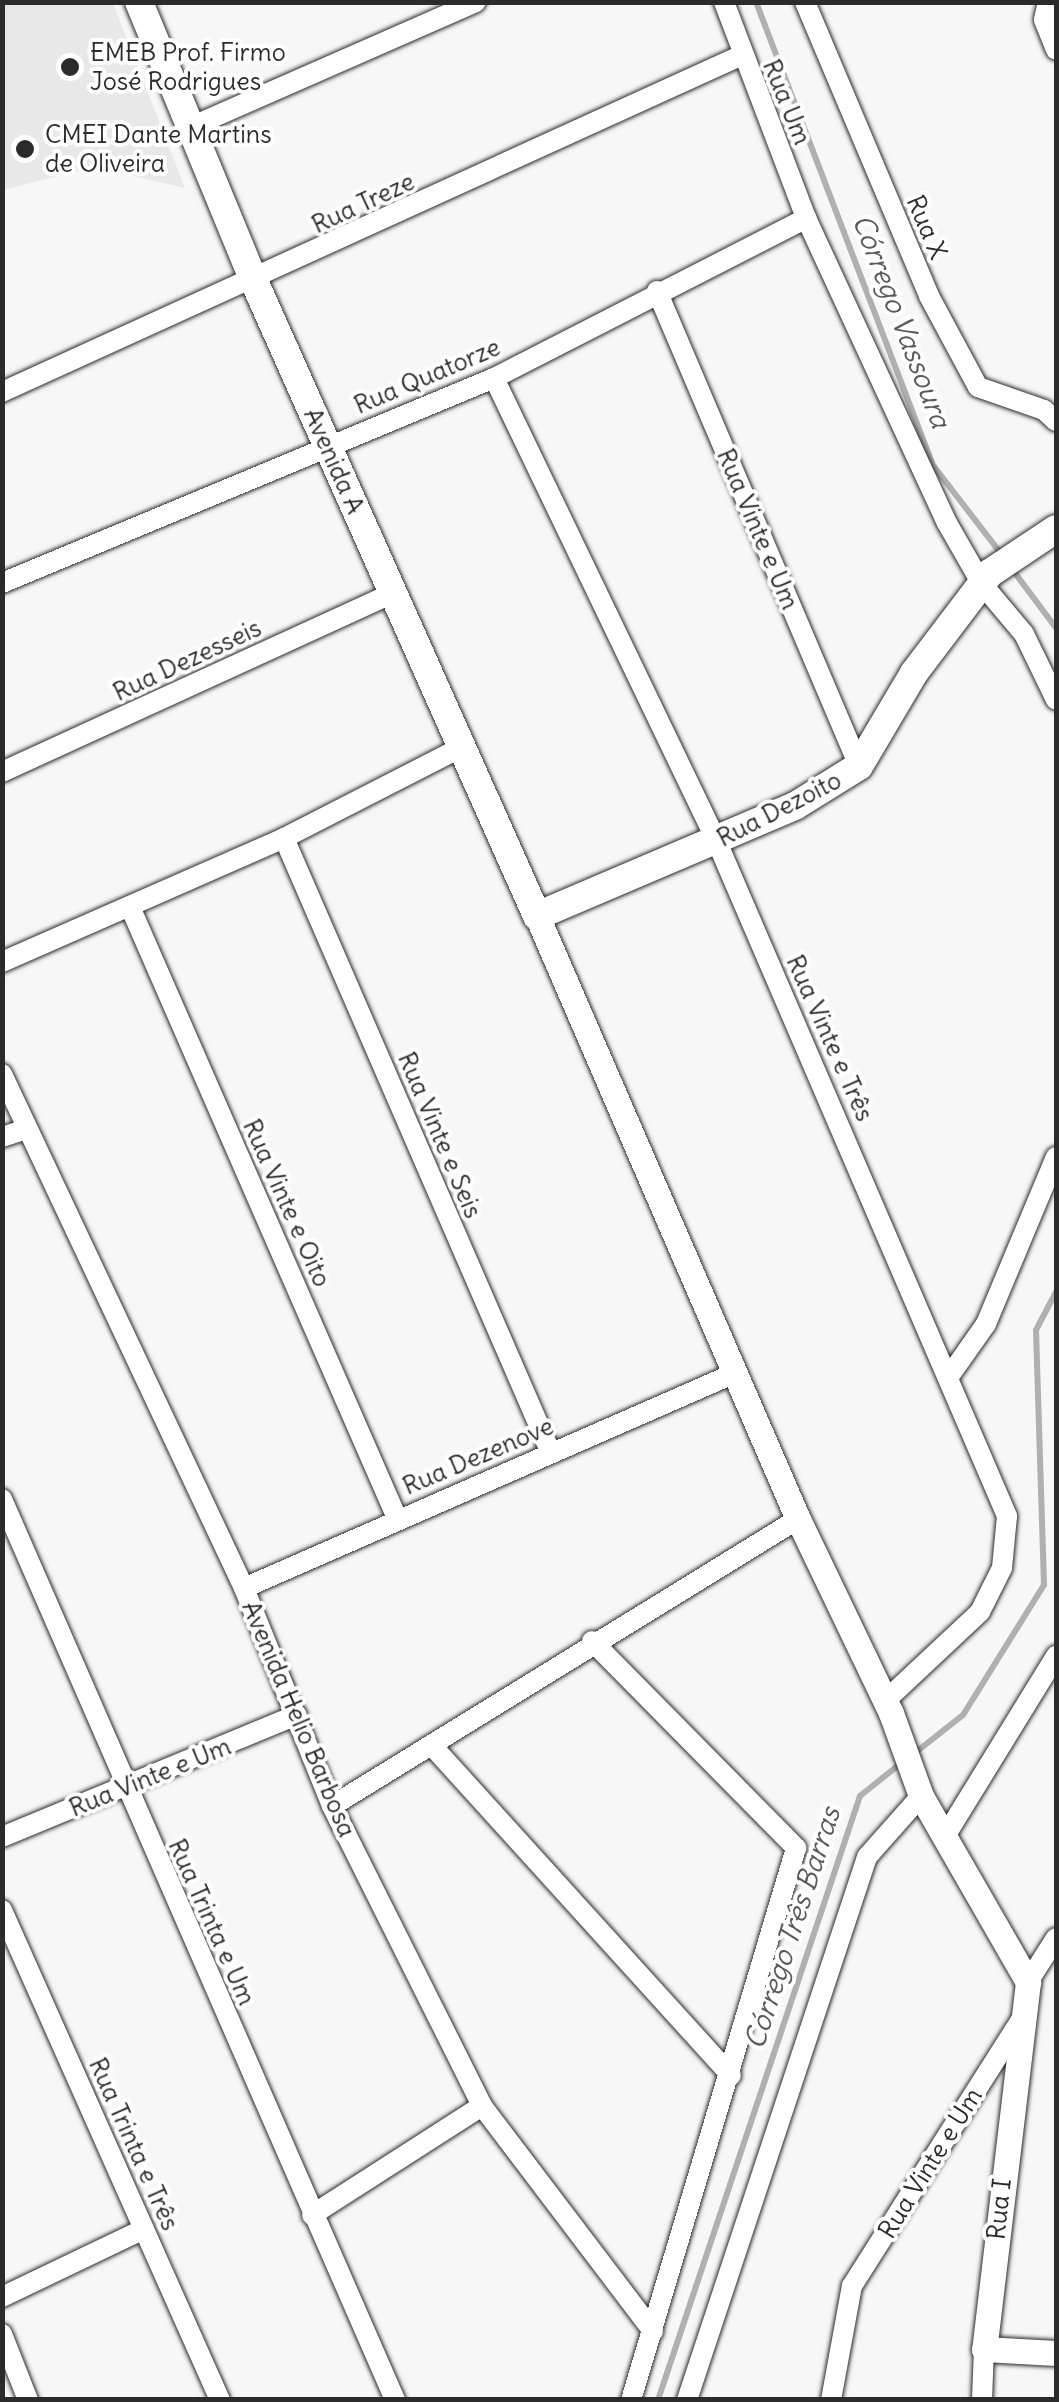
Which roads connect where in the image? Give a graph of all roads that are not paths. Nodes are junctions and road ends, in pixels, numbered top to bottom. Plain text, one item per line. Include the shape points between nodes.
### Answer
1 (139, 2) edge
2 (476, 2) edge
3 (724, 2) edge
4 (805, 2) edge
5 (1048, 2) edge
6 (1056, 50) edge
7 (742, 55) junction
8 (192, 127) junction
9 (806, 218) junction
10 (254, 281) junction
11 (657, 292) junction
12 (494, 378) junction
13 (2, 392) edge
14 (1056, 421) edge
15 (328, 445) junction
16 (1056, 529) edge
17 (1044, 545) edge
18 (986, 578) junction
19 (2, 583) edge
20 (393, 593) junction
21 (1056, 700) edge
22 (462, 747) junction
23 (859, 766) junction
24 (2, 772) edge
25 (284, 838) junction
26 (717, 842) junction
27 (131, 908) junction
28 (537, 916) junction
29 (2, 962) edge
30 (2, 1074) edge
31 (26, 1129) junction
32 (2, 1137) edge
33 (1056, 1158) edge
34 (734, 1374) junction
35 (950, 1376) junction
36 (550, 1451) junction
37 (2, 1499) edge
38 (398, 1518) junction
39 (798, 1519) junction
40 (244, 1588) junction
41 (592, 1641) junction
42 (1056, 1656) edge
43 (888, 1707) junction
44 (297, 1716) junction
45 (434, 1748) junction
46 (126, 1787) junction
47 (921, 1796) junction
48 (332, 1806) junction
49 (2, 1837) edge
50 (944, 1838) junction
51 (2, 1910) edge
52 (1056, 1938) edge
53 (1028, 1982) junction
54 (1021, 2020) junction
55 (730, 2076) junction
56 (482, 2106) junction
57 (312, 2215) junction
58 (144, 2229) junction
59 (2, 2297) edge
60 (652, 2331) junction
61 (2, 2334) edge
62 (984, 2349) junction
63 (1056, 2353) edge
64 (28, 2400) edge
65 (220, 2400) edge
66 (396, 2400) edge
67 (631, 2400) edge
68 (688, 2400) edge
69 (830, 2400) edge
70 (982, 2400) edge

1 - 8 main road, Avenida A
2 - 8 street
3 - 7 street, Rua Um
4 - 14 street, Rua X via 929,296 978,388
5 - 6 street via 1044,20
7 - 9 street, Rua Um
7 - 10 street, Rua Treze
8 - 10 main road, Avenida A
9 - 11 street, Rua Quatorze
9 - 18 street, Rua Um
10 - 13 street, Rua Treze
10 - 15 main road, Avenida A
11 - 12 street, Rua Quatorze
11 - 23 street, Rua Vinte e Um
12 - 15 street, Rua Quatorze
12 - 26 street, Rua Vinte e Três
15 - 19 street, Rua Quatorze
15 - 20 main road, Avenida A
16 - 17 main road
17 - 18 main road
18 - 21 street, Rua Um via 1024,634
18 - 23 main road, Rua Dezoito via 914,673
20 - 22 main road, Avenida A
20 - 24 street, Rua Dezesseis
22 - 25 street
22 - 28 main road, Avenida A
23 - 26 main road, Rua Dezoito
25 - 27 street
25 - 36 street, Rua Vinte e Seis
26 - 28 main road, Rua Dezoito
26 - 35 street, Rua Vinte e Três
27 - 29 street
27 - 38 street, Rua Vinte e Oito
28 - 34 street
30 - 31 street, Avenida Helio Barbosa
31 - 32 street
31 - 40 street, Avenida Helio Barbosa
33 - 35 street via 986,1324
34 - 36 street, Rua Dezenove
34 - 39 street
35 - 43 street, Rua Vinte e Três via 1008,1516 1002,1568 980,1612
36 - 38 street, Rua Dezenove
37 - 46 street, Rua Trinta e Um
38 - 40 street, Rua Dezenove
39 - 41 street
39 - 43 street
40 - 44 street, Avenida Helio Barbosa
41 - 45 street
41 - 55 street via 796,1848
42 - 50 street
43 - 47 street
44 - 46 street, Rua Vinte e Um
44 - 48 street, Avenida Helio Barbosa
45 - 48 street
45 - 55 street
46 - 49 street, Rua Vinte e Um
46 - 57 street, Rua Trinta e Um
47 - 50 street
47 - 68 street via 867,1857
48 - 56 street, Avenida Helio Barbosa
50 - 53 street
51 - 58 street, Rua Trinta e Três
52 - 53 street, Rua Vinte e Um
53 - 54 street, Rua Vinte e Um
54 - 62 street, Rua I
54 - 69 street, Rua Vinte e Um via 852,2286
55 - 60 street
56 - 57 street
56 - 60 street, Avenida Helio Barbosa
57 - 66 street, Rua Trinta e Um
58 - 59 street
58 - 65 street, Rua Trinta e Três
60 - 67 street
61 - 64 street
62 - 63 street
62 - 70 street, Rua I

